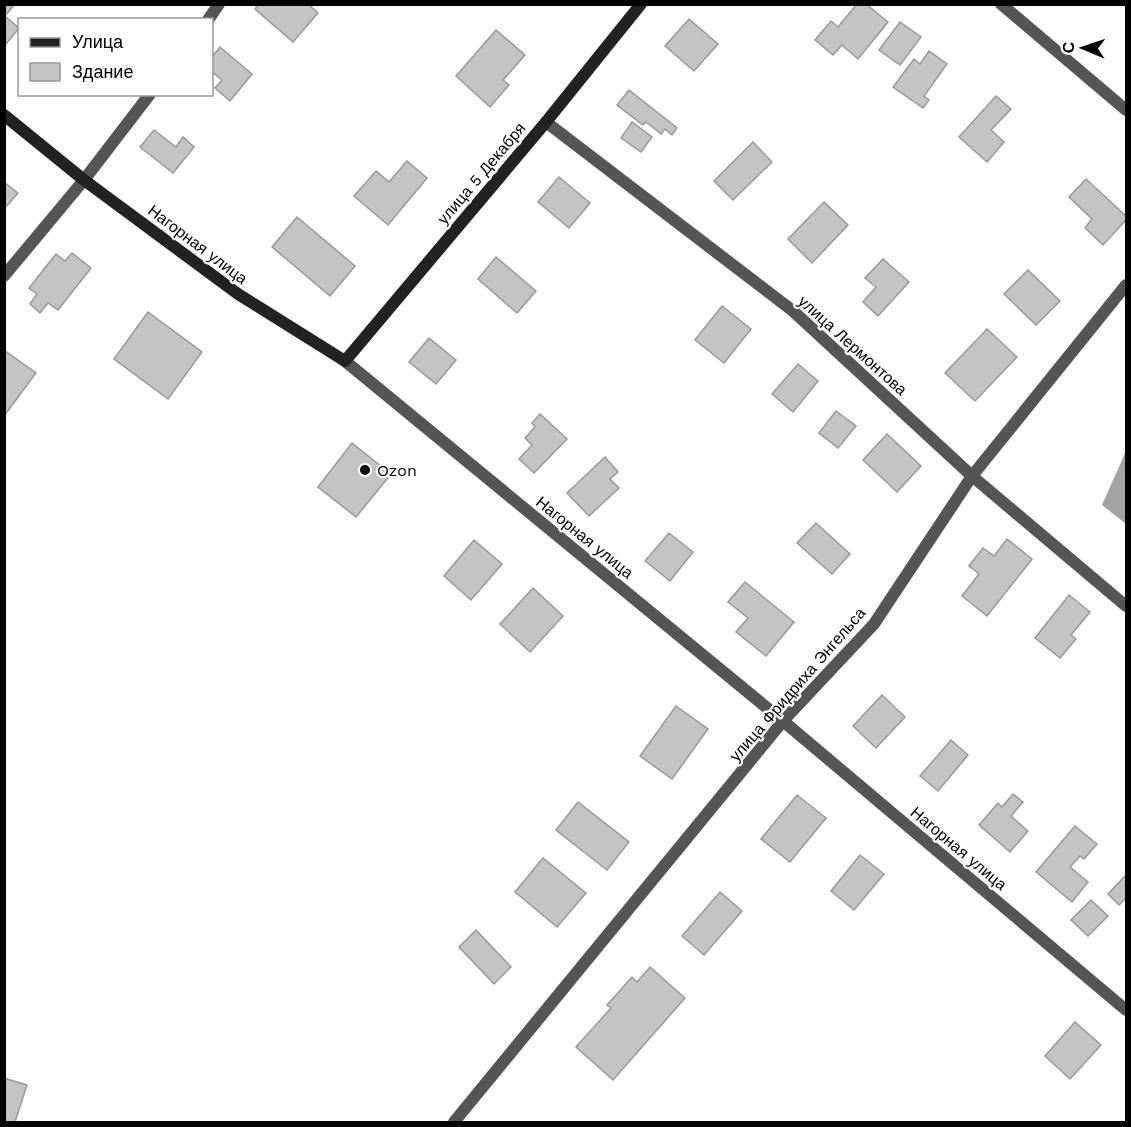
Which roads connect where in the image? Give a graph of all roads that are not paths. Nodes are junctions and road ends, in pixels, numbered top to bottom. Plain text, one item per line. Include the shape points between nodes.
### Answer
1 (219, 4) edge
2 (641, 4) edge
3 (1001, 4) edge
4 (209, 18) edge
5 (148, 96) edge
6 (1126, 110) edge
7 (4, 115) edge
8 (546, 122) junction
9 (84, 180) junction
10 (4, 276) edge
11 (1126, 285) edge
12 (345, 361) junction
13 (972, 476) junction
14 (1126, 606) edge
15 (783, 721) junction
16 (1126, 1010) edge
17 (454, 1122) edge

1 - 4 street
2 - 8 street, улица 5 Декабря
3 - 6 street
5 - 9 street
7 - 9 street, Нагорная улица
8 - 12 street, улица 5 Декабря
8 - 13 street, улица Лермонтова via 793,311
9 - 10 street
9 - 12 street, Нагорная улица via 238,294
11 - 13 street, улица Фридриха Энгельса
12 - 15 street, Нагорная улица
13 - 14 street, улица Лермонтова
13 - 15 street, улица Фридриха Энгельса via 874,624
15 - 16 street, Нагорная улица
15 - 17 street, улица Фридриха Энгельса

